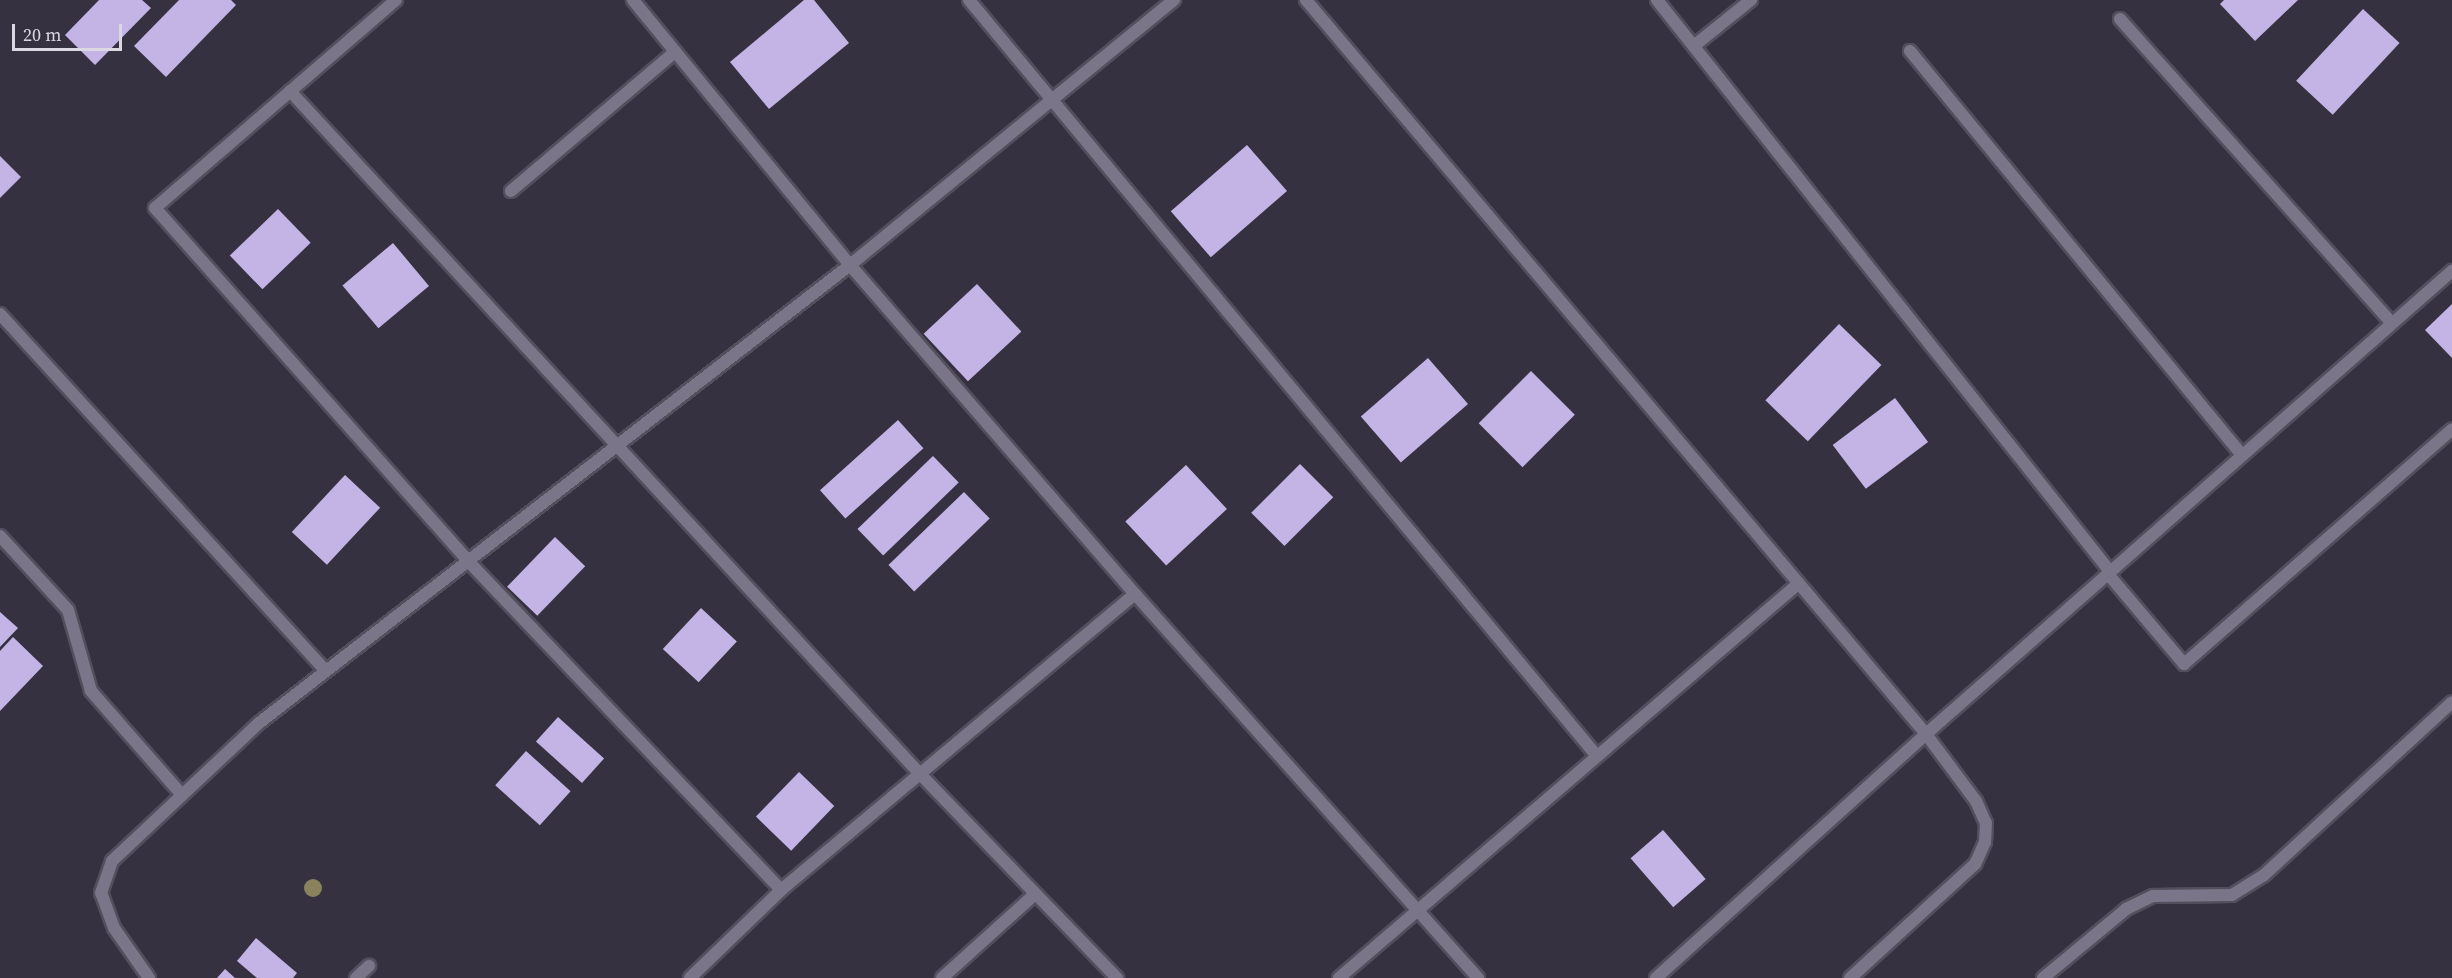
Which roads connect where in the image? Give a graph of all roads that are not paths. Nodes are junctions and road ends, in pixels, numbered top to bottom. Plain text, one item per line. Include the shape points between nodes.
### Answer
1 (396, 0) edge
2 (633, 0) edge
3 (969, 0) edge
4 (1174, 0) edge
5 (1306, 0) edge
6 (1658, 0) edge
7 (1751, 0) edge
8 (2120, 19) dead end
9 (1695, 45) junction
10 (1910, 51) dead end
11 (675, 52) junction
12 (290, 92) junction
13 (1051, 98) junction
14 (511, 191) dead end
15 (850, 265) junction
16 (2452, 271) edge
17 (0, 314) edge
18 (2392, 323) junction
19 (2452, 429) edge
20 (615, 448) junction
21 (2242, 455) junction
22 (0, 536) edge
23 (468, 561) junction
24 (2108, 574) junction
25 (1799, 583) junction
26 (1135, 594) junction
27 (326, 671) junction
28 (2452, 702) edge
29 (1926, 734) junction
30 (1596, 755) junction
31 (920, 774) junction
32 (182, 795) junction
33 (781, 890) junction
34 (1035, 894) junction
35 (1417, 909) junction
36 (369, 966) dead end
37 (149, 978) edge
38 (356, 978) edge
39 (690, 978) edge
40 (942, 978) edge
41 (1117, 978) edge
42 (1339, 978) edge
43 (1478, 978) edge
44 (1656, 978) edge
45 (1850, 978) edge
46 (2043, 978) edge

1 - 12 street
2 - 11 street
3 - 13 street
4 - 13 street
5 - 25 street
6 - 9 street
7 - 9 street
8 - 18 street
9 - 24 street via 2109,570
10 - 21 street
11 - 14 street
11 - 15 street
12 - 20 street
12 - 23 street via 155,208
13 - 15 street
13 - 30 street
15 - 20 street
15 - 26 street
16 - 18 street
17 - 27 street
18 - 21 street
19 - 24 street via 2184,664
20 - 23 street
20 - 31 street
21 - 24 street
22 - 32 street via 68,610 91,691
23 - 27 street
23 - 33 street
24 - 29 street
25 - 29 street
25 - 30 street
26 - 31 street
26 - 35 street
27 - 32 street via 259,723
28 - 46 street via 2264,875 2232,895 2153,896 2126,909
29 - 44 street
29 - 45 street via 1976,801 1986,823 1985,842 1975,864
30 - 35 street
31 - 33 street
31 - 34 street
32 - 37 street via 112,861 101,893 114,928
33 - 39 street
34 - 40 street
34 - 41 street
35 - 42 street
35 - 43 street
36 - 38 street

